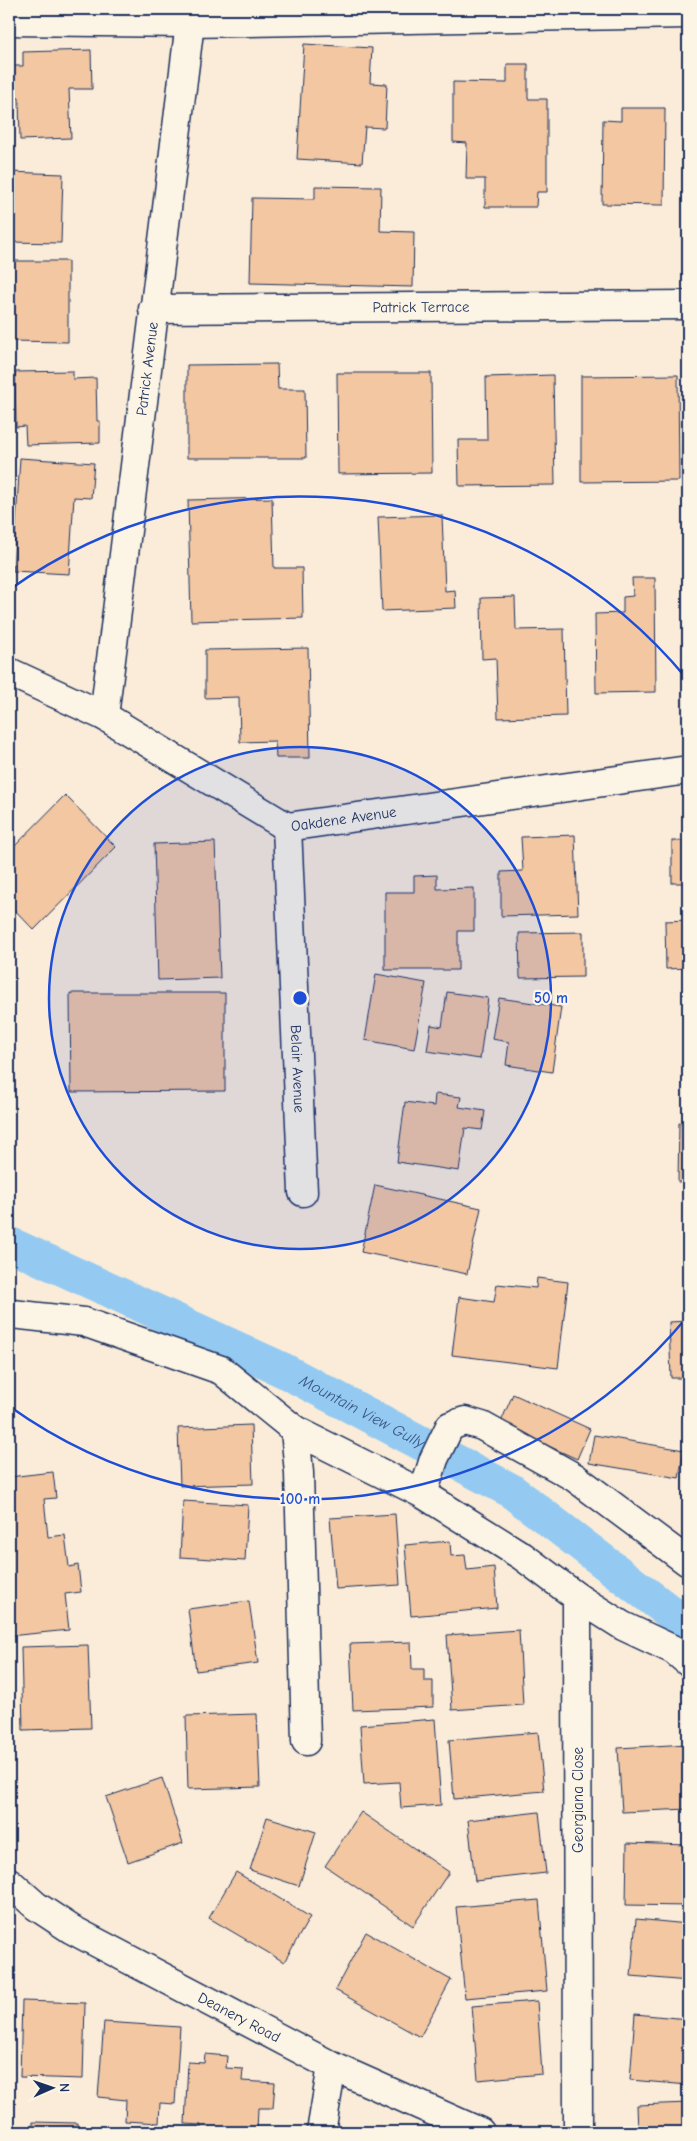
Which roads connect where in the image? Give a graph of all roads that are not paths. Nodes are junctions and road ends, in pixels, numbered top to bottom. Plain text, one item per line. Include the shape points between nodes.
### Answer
1 (688, 14) edge
2 (142, 16) edge
3 (9, 21) edge
4 (190, 22) junction
5 (688, 306) edge
6 (153, 309) junction
7 (9, 672) edge
8 (104, 716) junction
9 (688, 770) edge
10 (287, 828) junction
11 (303, 1192) dead end
12 (12, 1314) dead end
13 (295, 1430) junction
14 (423, 1494) junction
15 (688, 1562) edge
16 (578, 1597) junction
17 (688, 1662) edge
18 (306, 1741) dead end
19 (9, 1882) edge
20 (332, 2066) junction
21 (321, 2132) edge
22 (480, 2132) edge
23 (578, 2132) edge

1 - 4 street
2 - 3 street
2 - 4 street
4 - 6 street, Patrick Avenue
5 - 6 street, Patrick Terrace
6 - 8 street, Patrick Avenue
7 - 8 street, Oakdene Avenue
8 - 10 street, Oakdene Avenue
9 - 10 street, Oakdene Avenue
10 - 11 street, Belair Avenue
12 - 13 street via 84,1322 221,1370
13 - 14 street
13 - 18 street
14 - 15 street via 434,1459 450,1426 465,1421 482,1426 574,1477
14 - 16 street via 522,1556
16 - 17 street via 623,1626 674,1650
16 - 23 street, Georgiana Close
19 - 20 street, Deanery Road via 36,1906 71,1929
20 - 21 street
20 - 22 street, Deanery Road

